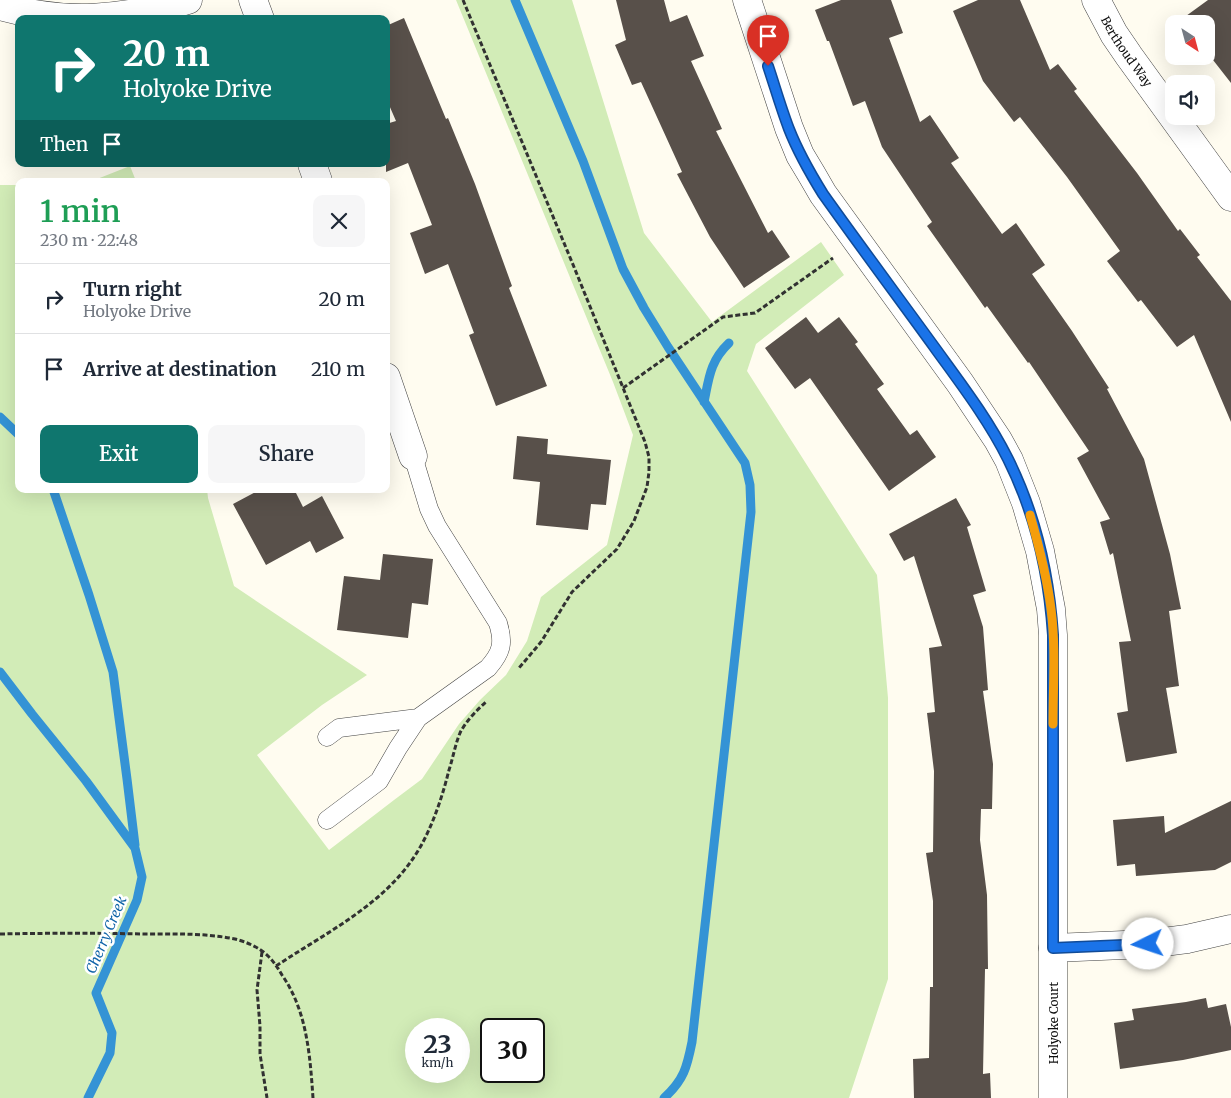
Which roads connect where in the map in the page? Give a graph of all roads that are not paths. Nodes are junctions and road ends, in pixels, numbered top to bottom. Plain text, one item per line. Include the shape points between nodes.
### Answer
1 (188, 0) edge
2 (253, 0) edge
3 (746, 0) edge
4 (1096, 0) edge
5 (0, 6) edge
6 (43, 15) edge
7 (125, 15) edge
8 (259, 15) edge
9 (1231, 198) edge
10 (390, 389) edge
11 (413, 456) joint
12 (418, 718) junction
13 (327, 737) dead end
14 (327, 820) dead end
15 (1231, 929) edge
16 (1053, 948) junction
17 (1053, 1098) edge

1 - 7 street
2 - 8 street
3 - 16 street, Holyoke Court via 800,155 823,194 983,416 1009,460 1026,503 1046,578 1053,635
4 - 9 street, Berthoud Way via 1128,56
5 - 6 street
10 - 11 street
11 - 12 lane via 437,526 498,623 502,636 501,648 488,668
12 - 13 lane via 339,728
12 - 14 lane via 379,781
15 - 16 street via 1148,944
16 - 17 street, Holyoke Court

